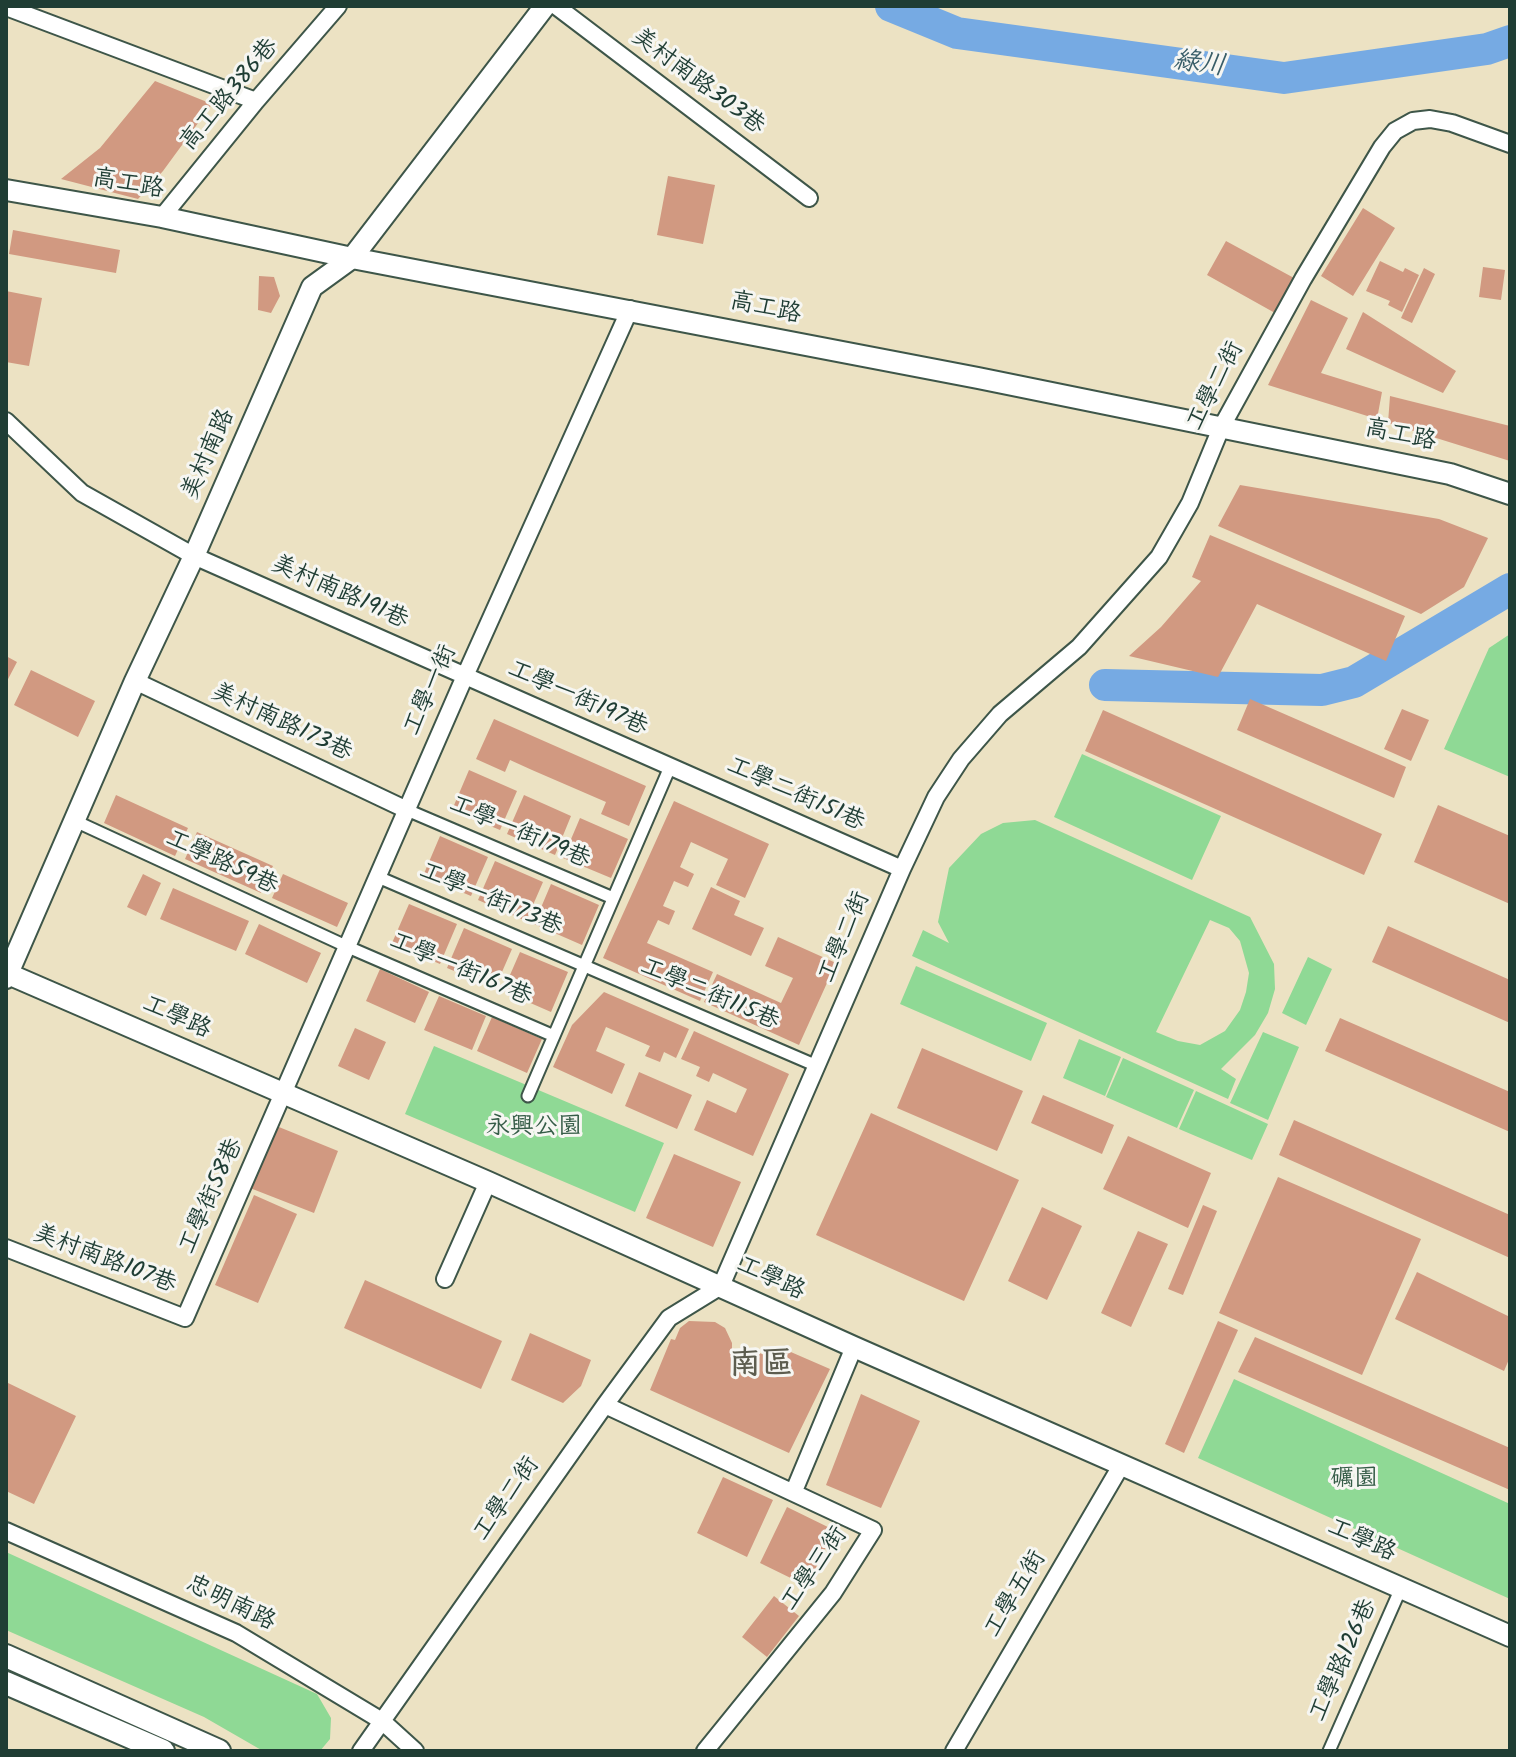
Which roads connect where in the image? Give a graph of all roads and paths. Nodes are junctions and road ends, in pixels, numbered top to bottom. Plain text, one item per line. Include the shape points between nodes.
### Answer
1 (338, 6) edge
2 (545, 6) edge
3 (556, 6) edge
4 (6, 7) edge
5 (256, 101) junction
6 (1510, 144) edge
7 (6, 190) edge
8 (809, 198) dead end
9 (162, 217) junction
10 (352, 258) junction
11 (630, 309) junction
12 (6, 421) edge
13 (1221, 428) junction
14 (1510, 494) edge
15 (194, 556) junction
16 (465, 676) junction
17 (135, 681) junction
18 (670, 767) junction
19 (407, 810) junction
20 (75, 821) junction
21 (902, 869) junction
22 (378, 877) junction
23 (613, 898) junction
24 (348, 947) junction
25 (584, 966) junction
26 (7, 975) edge
27 (554, 1036) junction
28 (817, 1066) junction
29 (285, 1095) junction
30 (528, 1096) dead end
31 (488, 1182) junction
32 (6, 1248) edge
33 (445, 1279) dead end
34 (721, 1286) junction
35 (185, 1318) joint
36 (854, 1347) junction
37 (605, 1405) junction
38 (1122, 1464) junction
39 (794, 1491) junction
40 (6, 1531) edge
41 (1401, 1588) junction
42 (1510, 1636) edge
43 (6, 1656) edge
44 (6, 1683) edge
45 (382, 1721) junction
46 (163, 1751) edge
47 (219, 1751) edge
48 (361, 1751) edge
49 (415, 1751) edge
50 (705, 1751) edge
51 (954, 1751) edge
52 (1329, 1751) edge

1 - 5 street, 高工路386巷
2 - 10 street, 美村南路
3 - 8 street, 美村南路303巷
4 - 5 street
5 - 9 street, 高工路386巷
6 - 13 street, 工學二街 via 1430,119 1395,131 1303,279
7 - 9 street, 高工路
9 - 10 street, 高工路
10 - 11 street, 高工路
10 - 15 street, 美村南路 via 312,287
11 - 13 street, 高工路
11 - 16 street, 工學一街
12 - 15 street, 美村南路191巷 via 82,493
13 - 14 street, 高工路 via 1450,474
13 - 21 street, 工學二街 via 1190,503 1159,557 1079,647 1000,714 961,759 936,797
15 - 16 street, 美村南路191巷
15 - 17 street, 美村南路
16 - 18 street, 工學一街197巷
16 - 19 street, 工學一街
17 - 19 street, 美村南路173巷
17 - 20 street, 美村南路
18 - 21 street, 工學二街151巷
18 - 23 street
19 - 22 street, 工學一街
19 - 23 street, 工學一街179巷
20 - 24 street, 工學路59巷
20 - 26 street, 美村南路
21 - 28 street, 工學二街
22 - 24 street, 工學一街
22 - 25 street, 工學一街173巷
23 - 25 street
24 - 27 street, 工學一街167巷
24 - 29 street, 工學一街
25 - 27 street
25 - 28 street, 工學二街115巷
26 - 29 street, 工學路
27 - 30 street
28 - 34 street, 工學二街
29 - 31 street, 工學路
29 - 35 street, 工學街58巷
31 - 33 street
31 - 34 street, 工學路
32 - 35 street, 美村南路107巷
34 - 36 street, 工學路
34 - 37 street, 工學二街 via 669,1318
36 - 38 street, 工學路
36 - 39 street
37 - 39 street
37 - 45 street, 工學二街
38 - 41 street, 工學路
38 - 51 street, 工學五街
39 - 50 street, 工學三街 via 873,1530 833,1593
40 - 45 street, 忠明南路 via 236,1633
41 - 42 street, 工學路
41 - 52 street, 工學路126巷
43 - 47 main road
44 - 46 main road
45 - 48 street, 工學二街
45 - 49 street, 忠明南路

